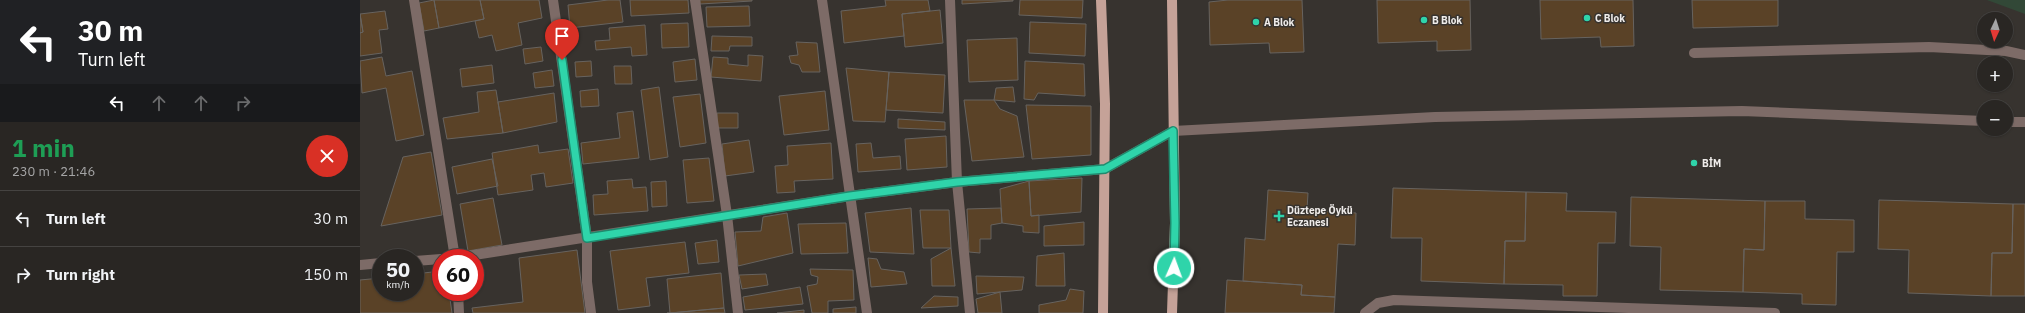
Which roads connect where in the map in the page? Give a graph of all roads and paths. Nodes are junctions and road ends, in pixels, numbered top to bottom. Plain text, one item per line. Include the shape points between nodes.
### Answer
1 (414, 0) edge
2 (553, 0) edge
3 (695, 0) edge
4 (822, 0) edge
5 (950, 0) edge
6 (1101, 0) edge
7 (1172, 0) edge
8 (1694, 53) dead end
9 (2025, 55) edge
10 (1977, 121) edge
11 (2013, 122) edge
12 (2025, 122) edge
13 (1173, 131) junction
14 (1105, 169) junction
15 (957, 182) junction
16 (850, 196) junction
17 (727, 215) junction
18 (587, 238) junction
19 (454, 249) edge
20 (484, 254) edge
21 (372, 264) edge
22 (360, 265) edge
23 (458, 301) edge
24 (459, 313) edge
25 (591, 313) edge
26 (738, 313) edge
27 (867, 313) edge
28 (970, 313) edge
29 (1103, 313) edge
30 (1172, 313) edge
31 (1365, 313) edge
32 (1775, 313) edge

1 - 19 street
2 - 18 street
3 - 17 street
4 - 16 street
5 - 15 street
6 - 14 main road
7 - 13 main road
8 - 9 street via 1929,47 2006,51
10 - 13 street via 1742,111 1435,117
11 - 12 street
13 - 14 street
13 - 30 main road via 1175,223
14 - 15 street
14 - 29 main road
15 - 16 street
15 - 28 street
16 - 17 street
16 - 27 street
17 - 18 street
17 - 26 street
18 - 20 street
18 - 25 street via 587,282
21 - 22 street
23 - 24 street
31 - 32 street via 1378,303 1394,300

